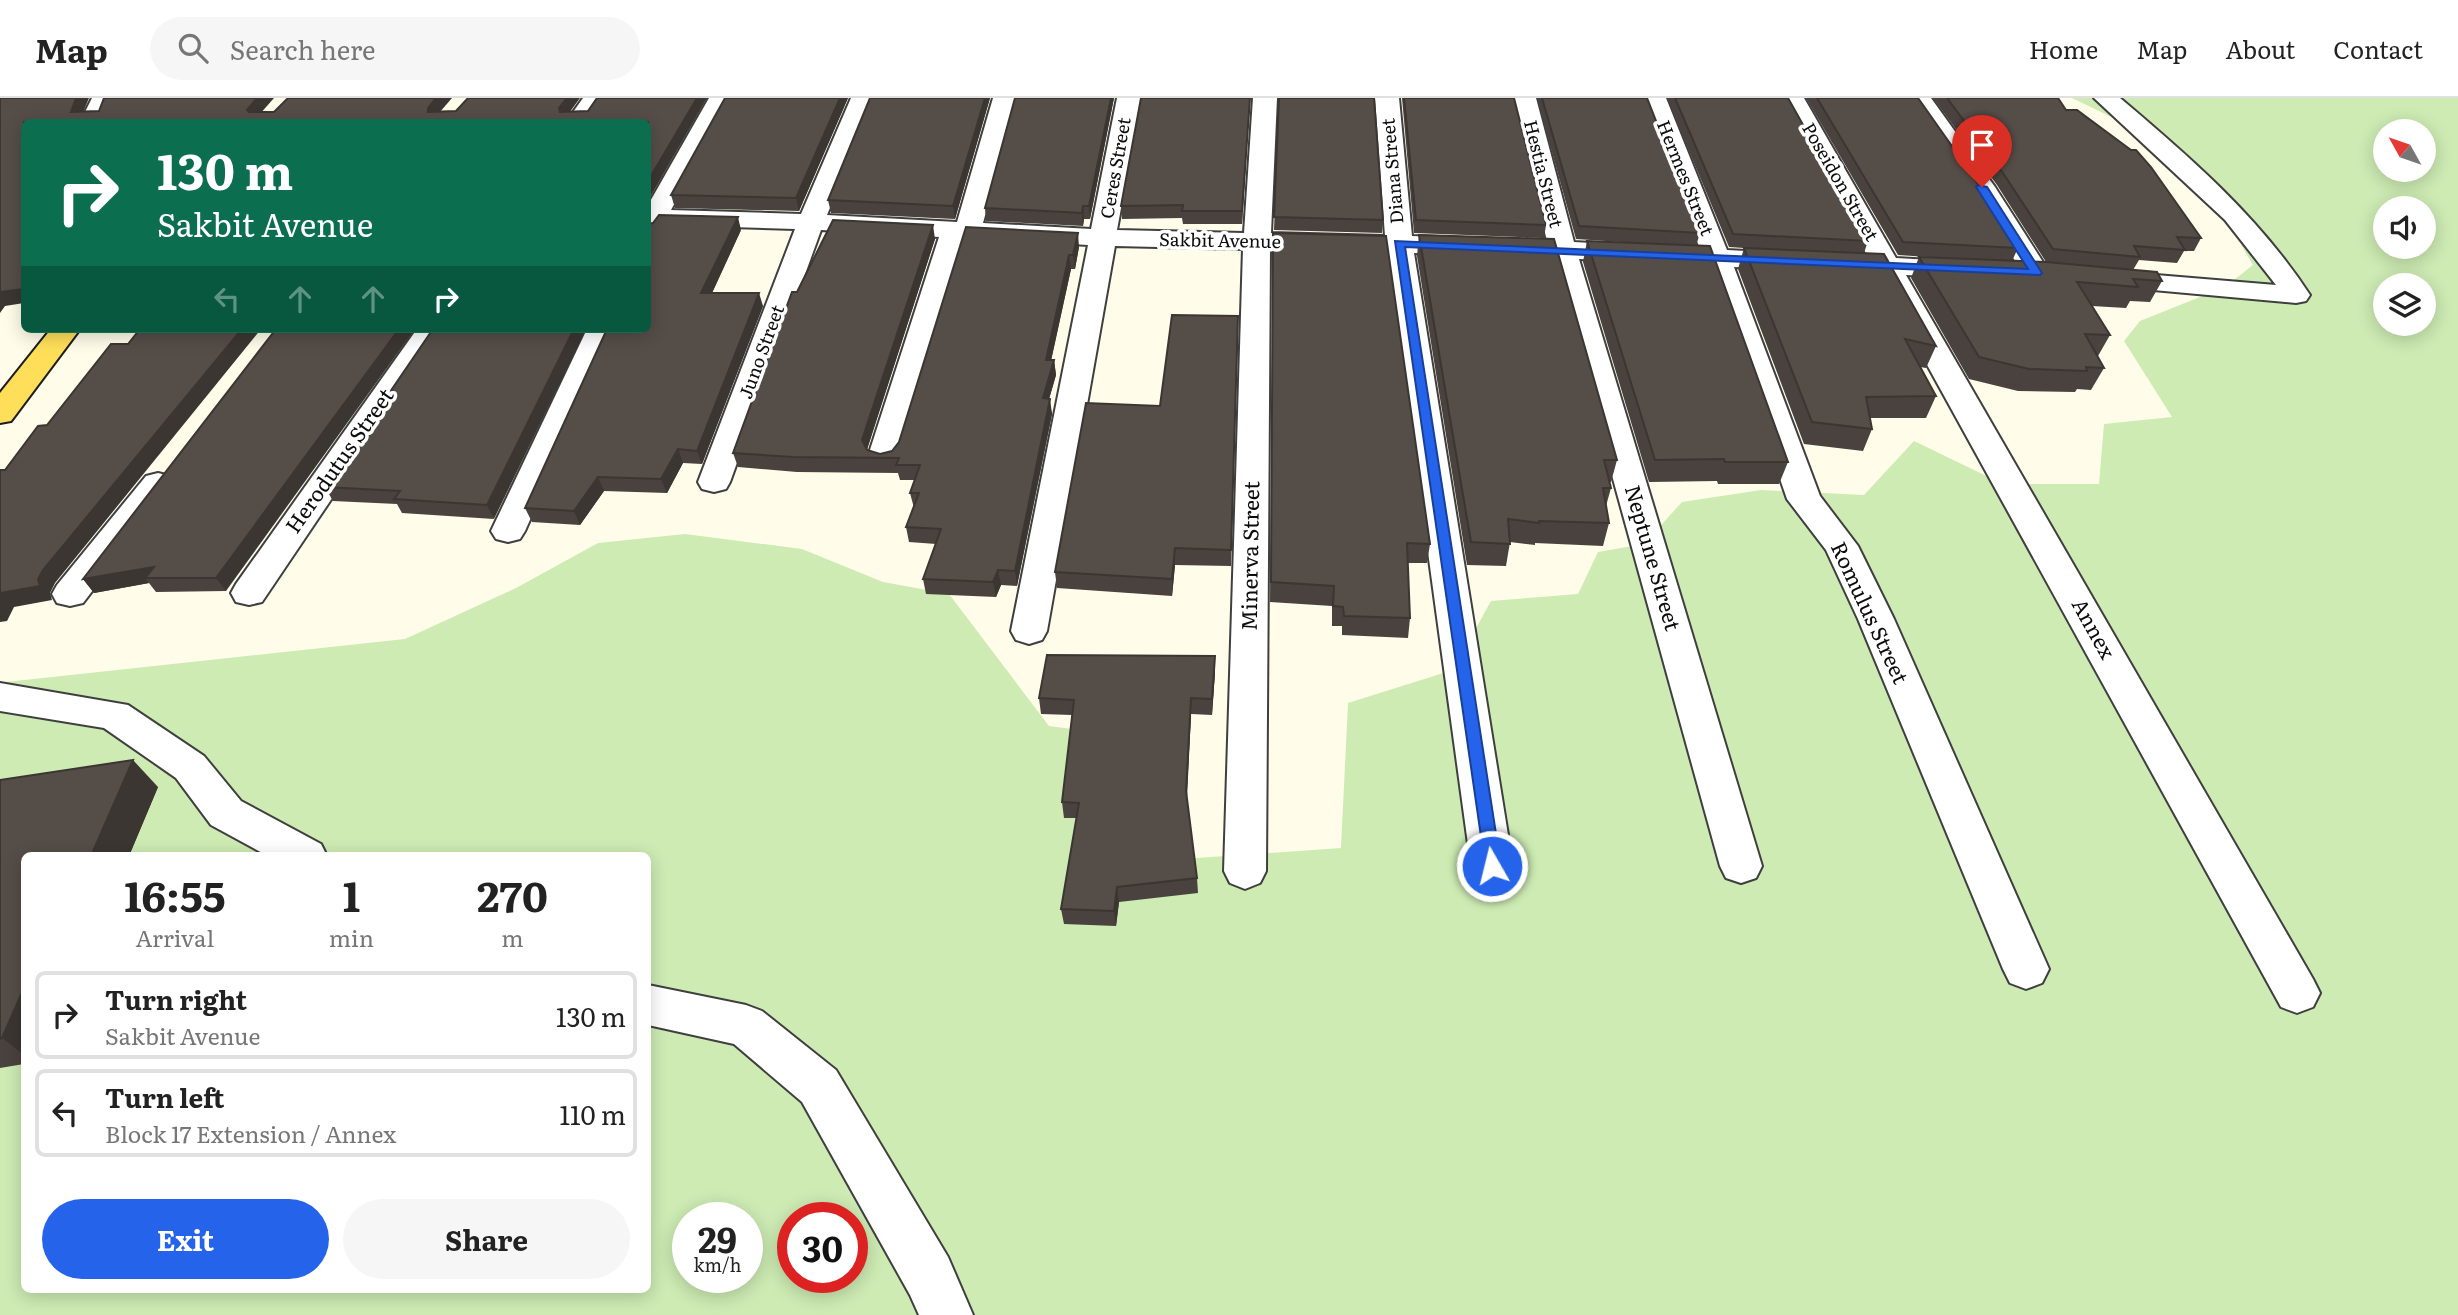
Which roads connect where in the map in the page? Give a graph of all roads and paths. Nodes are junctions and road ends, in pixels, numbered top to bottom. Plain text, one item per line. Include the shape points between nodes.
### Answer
1 (104, 98) edge
2 (596, 98) edge
3 (721, 98) edge
4 (863, 98) edge
5 (1005, 98) edge
6 (1129, 98) edge
7 (1265, 98) edge
8 (1387, 98) edge
9 (1524, 98) edge
10 (1654, 98) edge
11 (1792, 98) edge
12 (1919, 98) edge
13 (2106, 98) edge
14 (94, 119) edge
15 (580, 119) edge
16 (651, 217) edge
17 (651, 220) edge
18 (810, 222) junction
19 (961, 230) junction
20 (1103, 238) junction
21 (1257, 242) junction
22 (1399, 244) junction
23 (1563, 250) junction
24 (1717, 258) junction
25 (1889, 266) junction
26 (2014, 272) junction
27 (63, 333) edge
28 (429, 333) edge
29 (599, 333) edge
30 (0, 414) edge
31 (178, 456) edge
32 (884, 456) edge
33 (714, 482) dead end
34 (509, 531) dead end
35 (249, 593) dead end
36 (70, 594) dead end
37 (1029, 631) dead end
38 (0, 697) edge
39 (299, 852) edge
40 (1492, 866) dead end
41 (1741, 866) dead end
42 (1245, 871) dead end
43 (2026, 969) dead end
44 (2297, 993) dead end
45 (651, 1006) edge
46 (946, 1315) edge

1 - 14 street
2 - 15 street
3 - 16 street
4 - 18 street, Juno Street
5 - 19 street
6 - 20 street, Ceres Street
7 - 21 street, Minerva Street
8 - 22 street, Diana Street
9 - 23 street, Hestia Street
10 - 24 street, Hermes Street
11 - 25 street, Poseidon Street
12 - 26 street via 1982,187
13 - 26 street, Sakbit Avenue via 2193,172 2280,267 2296,295
17 - 18 street, Sakbit Avenue
18 - 19 street, Sakbit Avenue
18 - 33 street, Juno Street
19 - 20 street, Sakbit Avenue
19 - 32 street
20 - 21 street, Sakbit Avenue
20 - 37 street, Ceres Street
21 - 22 street, Sakbit Avenue
21 - 42 street, Minerva Street
22 - 23 street, Sakbit Avenue
22 - 40 street, Diana Street
23 - 24 street, Sakbit Avenue
23 - 41 street, Neptune Street
24 - 25 street, Sakbit Avenue
24 - 43 street, Romulus Street via 1804,499 1841,546 1870,607
25 - 26 street, Sakbit Avenue
25 - 44 street, Annex
27 - 30 main road
28 - 35 street, Herodutus Street
29 - 34 street
31 - 36 street
38 - 39 street via 114,715 190,767 226,813
45 - 46 street via 746,1026 819,1086 929,1276

